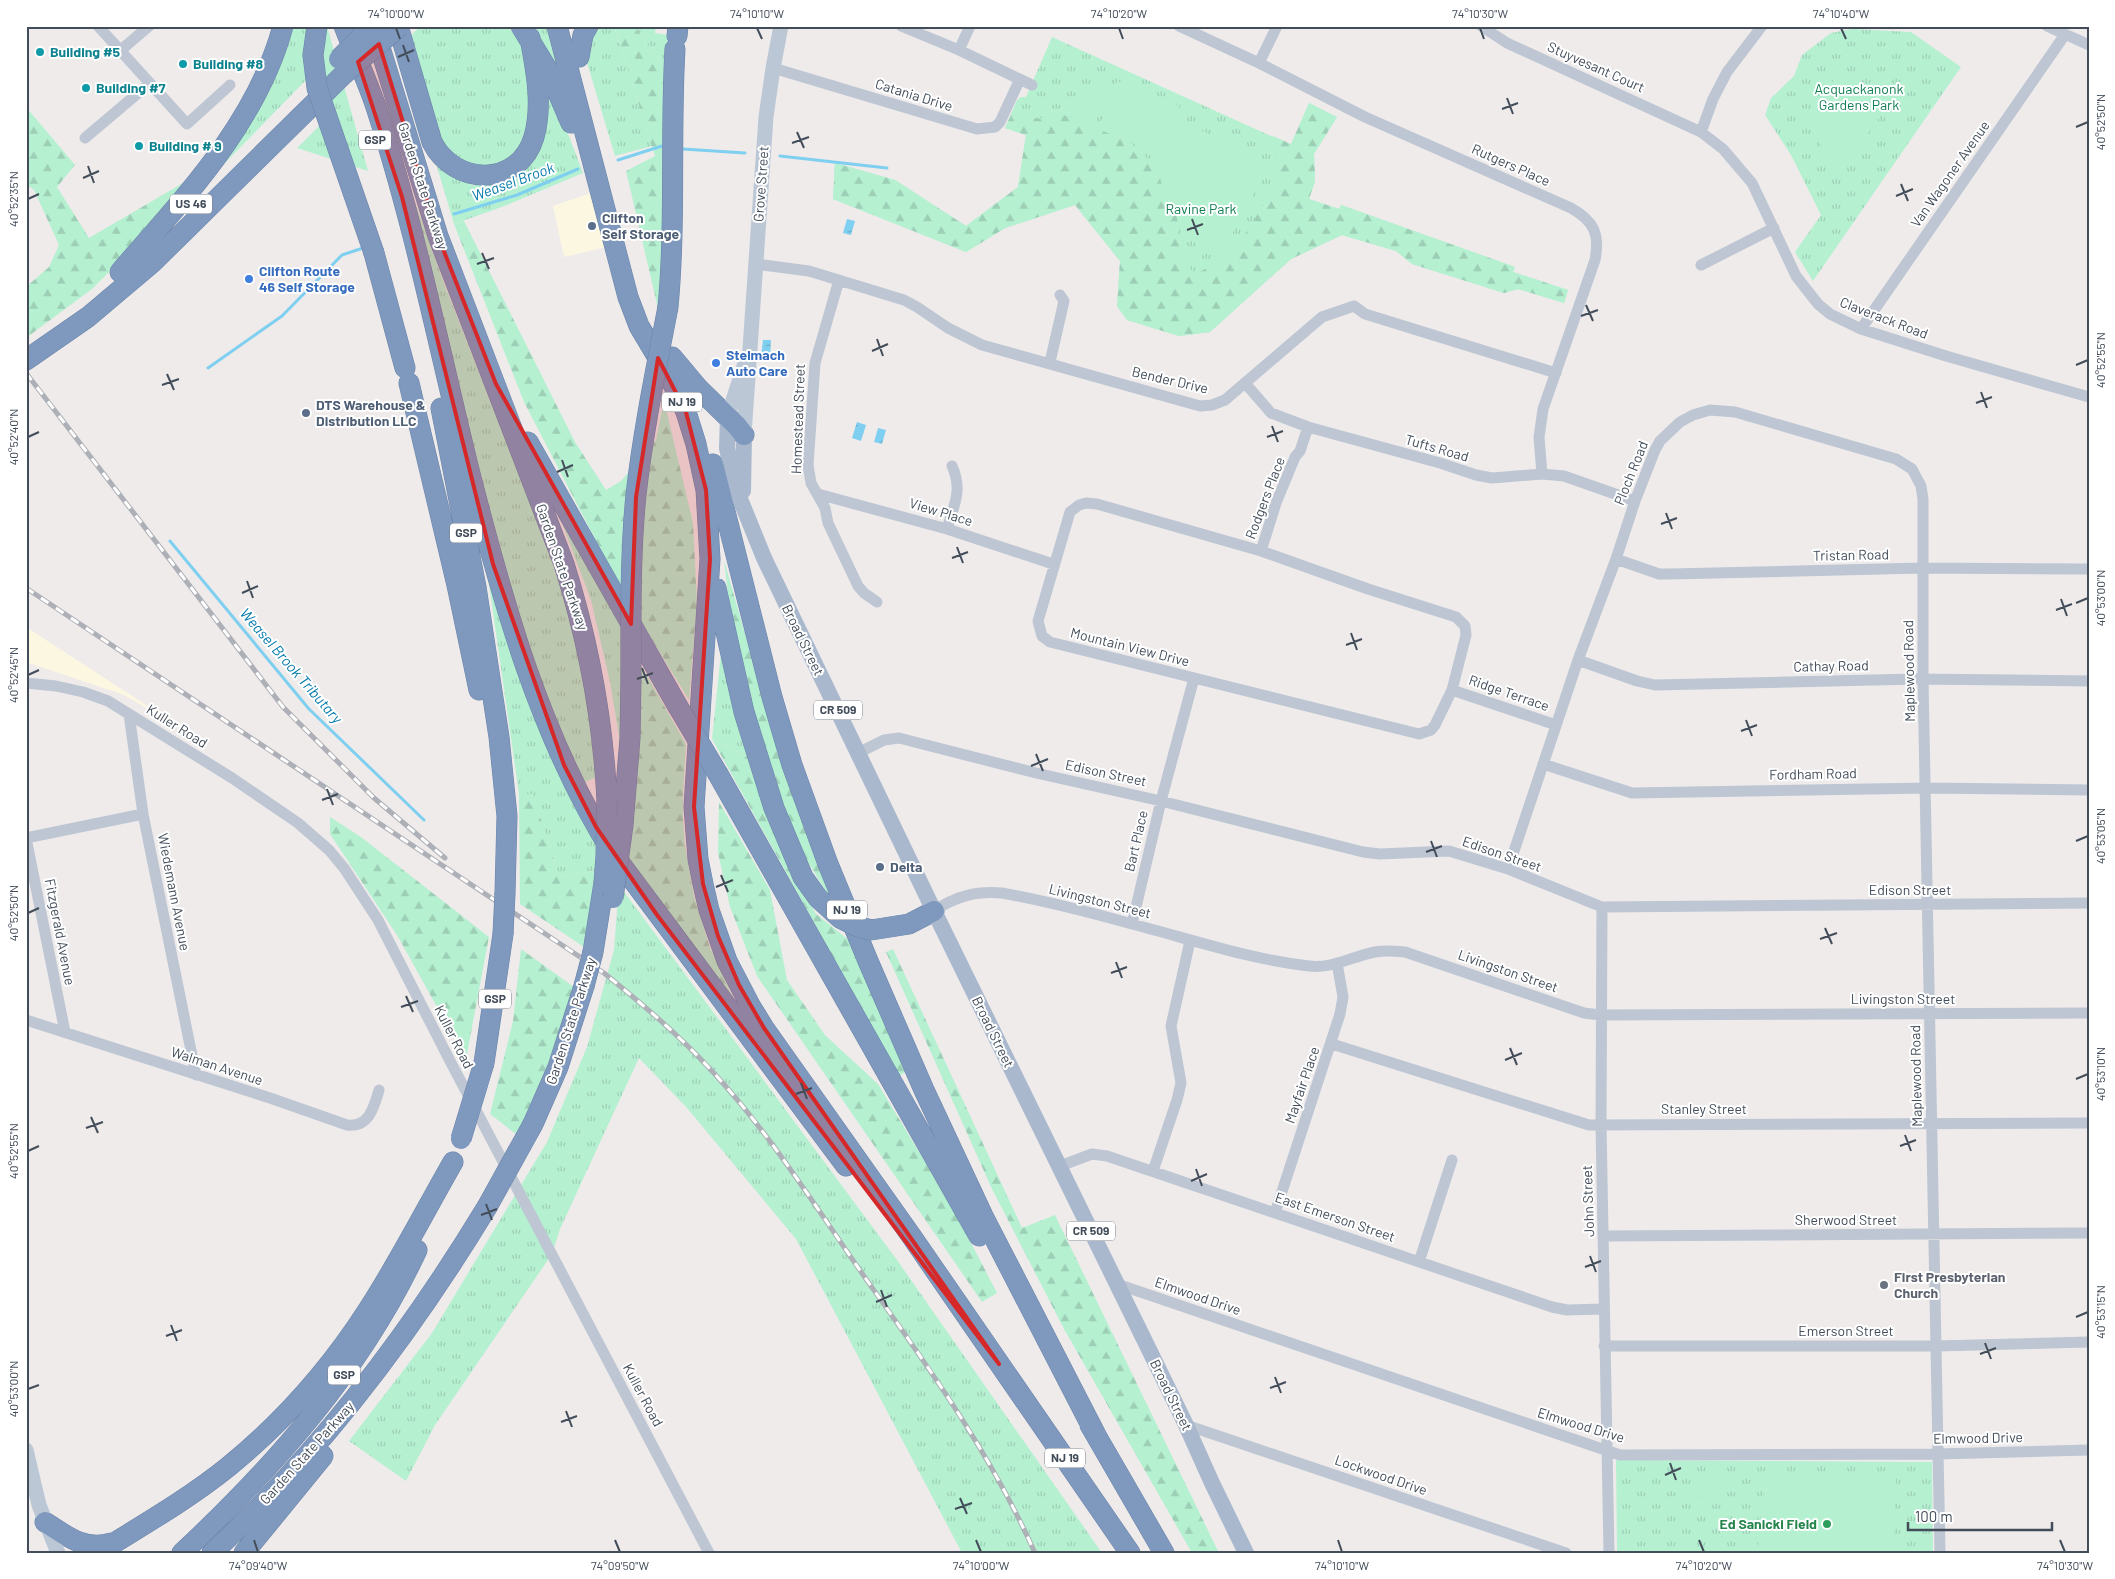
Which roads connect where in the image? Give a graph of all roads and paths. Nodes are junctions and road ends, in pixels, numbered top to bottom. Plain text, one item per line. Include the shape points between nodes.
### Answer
1 (98, 26) edge
2 (149, 26) edge
3 (284, 26) edge
4 (317, 26) edge
5 (344, 26) edge
6 (373, 26) edge
7 (392, 26) edge
8 (399, 26) edge
9 (557, 26) edge
10 (571, 26) edge
11 (588, 26) edge
12 (781, 26) edge
13 (901, 26) edge
14 (970, 26) edge
15 (1179, 26) edge
16 (1277, 26) edge
17 (1481, 26) edge
18 (1762, 26) edge
19 (2048, 27) edge
20 (525, 32) edge
21 (2064, 36) junction
22 (677, 37) edge
23 (2089, 45) edge
24 (120, 50) junction
25 (959, 50) junction
26 (579, 57) junction
27 (1259, 63) junction
28 (342, 66) junction
29 (773, 68) junction
30 (1020, 79) junction
31 (150, 83) junction
32 (230, 85) dead end
33 (1032, 85) dead end
34 (1701, 132) junction
35 (85, 138) dead end
36 (601, 191) junction
37 (1774, 228) junction
38 (755, 264) junction
39 (1701, 265) dead end
40 (120, 272) junction
41 (839, 280) junction
42 (1060, 295) dead end
43 (1861, 329) junction
44 (749, 343) junction
45 (32, 348) edge
46 (672, 357) junction
47 (1050, 362) junction
48 (1556, 373) junction
49 (1245, 383) junction
50 (496, 384) junction
51 (2089, 397) edge
52 (728, 416) junction
53 (1308, 428) junction
54 (744, 435) junction
55 (952, 466) dead end
56 (1542, 474) junction
57 (818, 494) junction
58 (1635, 501) junction
59 (744, 509) junction
60 (947, 529) junction
61 (1261, 551) junction
62 (1616, 559) junction
63 (710, 560) junction
64 (1054, 564) junction
65 (1922, 568) junction
66 (2089, 569) edge
67 (877, 602) dead end
68 (1578, 660) junction
69 (1194, 678) junction
70 (1924, 680) junction
71 (2089, 681) edge
72 (26, 683) edge
73 (1452, 690) junction
74 (130, 714) junction
75 (1556, 725) junction
76 (858, 753) junction
77 (1543, 764) junction
78 (1927, 788) junction
79 (2089, 790) edge
80 (1161, 801) junction
81 (143, 814) junction
82 (507, 816) junction
83 (26, 838) edge
84 (1508, 870) junction
85 (608, 890) junction
86 (2089, 903) edge
87 (1929, 904) junction
88 (1602, 908) junction
89 (934, 911) junction
90 (1132, 924) junction
91 (1190, 941) junction
92 (1338, 963) junction
93 (2089, 1013) edge
94 (1930, 1014) junction
95 (1600, 1015) junction
96 (26, 1020) edge
97 (65, 1032) junction
98 (1332, 1044) junction
99 (196, 1075) junction
100 (380, 1090) dead end
101 (2089, 1123) edge
102 (1601, 1124) junction
103 (1932, 1124) junction
104 (1452, 1160) dead end
105 (453, 1162) junction
106 (1060, 1166) junction
107 (1153, 1170) junction
108 (1275, 1213) junction
109 (2089, 1233) edge
110 (1935, 1235) junction
111 (1604, 1236) junction
112 (1419, 1262) junction
113 (1117, 1284) junction
114 (1603, 1309) junction
115 (410, 1326) junction
116 (2089, 1342) edge
117 (1604, 1346) junction
118 (1937, 1346) junction
119 (999, 1364) junction
120 (1186, 1425) junction
121 (1096, 1435) junction
122 (26, 1450) edge
123 (2089, 1450) edge
124 (1607, 1452) junction
125 (1937, 1454) junction
126 (46, 1522) junction
127 (120, 1539) junction
128 (58, 1553) edge
129 (98, 1553) edge
130 (182, 1553) edge
131 (212, 1553) edge
132 (244, 1553) edge
133 (709, 1553) edge
134 (1130, 1553) edge
135 (1164, 1553) edge
136 (1246, 1553) edge
137 (1566, 1553) edge
138 (1609, 1553) edge
139 (1940, 1553) edge

1 - 24 street
2 - 24 street
3 - 40 highway via 264,80 242,119 195,185
4 - 82 highway, bridge via 314,55 317,88 374,253 407,375
5 - 82 highway, Garden State Parkway / GSP via 433,369 476,587 499,737
5 - 119 highway via 374,103 402,197 493,564 549,731 580,798 614,855 658,915
6 - 28 highway, US 46, bridge
6 - 50 highway, Garden State Parkway / GSP via 438,236
7 - 28 highway, US 46, bridge
8 - 20 highway via 436,150 454,168 479,176 510,168 522,157 534,137 538,82
8 - 28 highway, bridge
9 - 36 highway, NJ 19
10 - 26 highway, NJ 19
11 - 26 highway
12 - 29 street, Grove Street
13 - 25 street
14 - 25 street
15 - 27 street, Rutgers Place
16 - 27 street
17 - 34 street, Stuyvesant Court via 1507,43
18 - 34 street via 1727,72
19 - 21 street
20 - 36 highway via 549,72
21 - 23 street
21 - 43 street, Van Wagoner Avenue
22 - 85 highway, bridge via 672,127 672,258 668,307 636,497 630,738 623,825
24 - 31 street
25 - 30 street
26 - 46 highway, NJ 19 via 643,302
27 - 48 street, Rutgers Place via 1365,117 1571,208 1589,220 1598,247
28 - 40 highway, US 46
28 - 45 highway, US 46 via 152,263 102,305
29 - 30 street, Catania Drive via 977,129 994,127 1000,122
29 - 38 street, Grove Street
30 - 33 street
31 - 32 street via 187,124
31 - 35 street
34 - 37 street, Claverack Road via 1715,141 1743,170
36 - 63 highway, NJ 19 via 628,297 639,326 677,392 696,444 706,490
37 - 39 street
37 - 43 street, Claverack Road via 1796,276 1818,304 1830,314
38 - 41 street, Bender Drive via 804,270
38 - 44 street, Grove Street
40 - 45 highway, US 46
41 - 47 street, Bender Drive via 904,300 982,345
41 - 57 street, Homestead Street via 814,363 808,465 811,483
42 - 47 street via 1064,301
43 - 51 street, Claverack Road
44 - 52 street, Grove Street
44 - 54 street, Grove Street
46 - 52 highway
46 - 121 highway, NJ 19 via 690,388 707,439 772,697 792,765 828,864 953,1153
47 - 49 street, Bender Drive via 1200,406 1225,400
48 - 49 street, Bender Drive via 1371,316 1354,306 1322,317
48 - 56 street, Rutgers Place via 1540,423
49 - 53 street, Tufts Road via 1271,413
50 - 85 highway, Garden State Parkway / GSP, bridge via 564,564 585,634 600,715
50 - 121 highway, bridge via 917,1128
52 - 54 highway
52 - 59 main road, Broad Street via 729,460
53 - 56 street, Tufts Road via 1476,475 1492,478
53 - 61 street, Rodgers Place via 1276,503
54 - 59 main road, Broad Street / CR 509
55 - 60 street via 958,492
56 - 58 street, Tufts Road via 1575,479
57 - 60 street, View Place
57 - 67 street, Homestead Street via 828,524 858,586
58 - 62 street, Ploch Road
58 - 65 street, Ploch Road via 1660,441 1680,422 1710,410 1735,412 1885,454 1912,469 1921,486 1923,499
59 - 76 main road, Broad Street / CR 509
60 - 64 street, View Place
61 - 64 street, Mountain View Drive via 1086,503 1070,512
61 - 73 street, Mountain View Drive via 1456,616 1465,626 1466,635
62 - 65 street, Tristan Road via 1670,574
62 - 68 street, Ploch Road
63 - 89 highway, bridge via 744,712 774,808 802,877 818,898 840,918 856,926 872,930 909,924
63 - 119 highway, NJ 19 via 694,807 698,859 718,936 739,985 764,1028
64 - 69 street, Mountain View Drive via 1038,621 1042,636 1050,642
65 - 66 street, Tristan Road
65 - 70 street, Maplewood Road
68 - 70 street, Cathay Road via 1655,685
68 - 75 street, Ploch Road
69 - 73 street, Mountain View Drive via 1419,734 1431,730
69 - 80 street, Bart Place
70 - 71 street, Cathay Road
70 - 78 street, Maplewood Road
72 - 74 street, Kuller Road via 83,692
73 - 75 street, Ridge Terrace
74 - 81 street, Wiedemann Avenue
74 - 133 street, Kuller Road via 298,823 344,868 378,920
75 - 77 street, Ploch Road
76 - 80 street, Edison Street via 884,740 898,738
76 - 89 main road, Broad Street / CR 509
77 - 78 street, Fordham Road via 1632,793
77 - 84 street, Ploch Road
78 - 79 street, Fordham Road
78 - 87 street, Maplewood Road
80 - 84 street, Edison Street via 1363,852 1450,851
80 - 90 street, Bart Place
81 - 83 street
81 - 99 street, Wiedemann Avenue
82 - 105 highway, Garden State Parkway / GSP, bridge via 503,934 484,1064
83 - 97 street, Fitzgerald Avenue
84 - 88 street, Edison Street
85 - 115 highway, Garden State Parkway / GSP, bridge via 584,986 558,1067 533,1124 487,1207
86 - 87 street, Edison Street
87 - 88 street, Edison Street
87 - 94 street, Maplewood Road
88 - 95 street, John Street
89 - 90 street, Livingston Street via 964,896 980,892 1002,893
89 - 106 main road, Broad Street / CR 509
90 - 91 street, Livingston Street
91 - 92 street, Livingston Street via 1311,966
91 - 107 street via 1171,1026 1180,1083
92 - 95 street, Livingston Street via 1375,952 1405,952
92 - 98 street, Mayfair Place via 1343,998
93 - 94 street, Livingston Street
94 - 95 street, Livingston Street
94 - 103 street, Maplewood Road
95 - 102 street, John Street
96 - 97 street, Walman Avenue
97 - 99 street, Walman Avenue
98 - 102 street, Stanley Street via 1589,1125
98 - 108 street, Mayfair Place
99 - 100 street, Walman Avenue via 353,1126 362,1123 371,1113
101 - 103 street, Stanley Street
102 - 103 street, Stanley Street
102 - 111 street, John Street
103 - 110 street, Maplewood Road
104 - 112 street
105 - 127 highway via 369,1309 315,1381 266,1434 226,1468
105 - 130 highway, Garden State Parkway / GSP via 434,1214 404,1276 375,1329 346,1372 281,1454
106 - 107 street, East Emerson Street via 1092,1154
106 - 113 main road, Broad Street / CR 509
107 - 108 street, East Emerson Street
108 - 112 street, East Emerson Street
109 - 110 street, Sherwood Street
110 - 111 street, Sherwood Street
110 - 118 street, Maplewood Road
111 - 114 street, John Street
112 - 114 street, East Emerson Street via 1552,1307
113 - 120 main road, Broad Street / CR 509
113 - 124 street, Elmwood Drive
114 - 117 street, John Street
115 - 131 highway, Garden State Parkway / GSP via 320,1440
115 - 132 highway via 346,1427
116 - 118 street, Emerson Street
117 - 118 street, Emerson Street
117 - 124 street, John Street
118 - 125 street, Maplewood Road
119 - 134 highway, NJ 19
120 - 136 main road, Broad Street / CR 509
120 - 137 street, Lockwood Drive
121 - 135 highway, NJ 19
122 - 126 street
123 - 125 street, Elmwood Drive
124 - 125 street, Elmwood Drive via 1620,1455
124 - 138 street, John Street
125 - 139 street, Maplewood Road
126 - 127 highway via 86,1545 101,1546
126 - 128 street
127 - 129 highway

